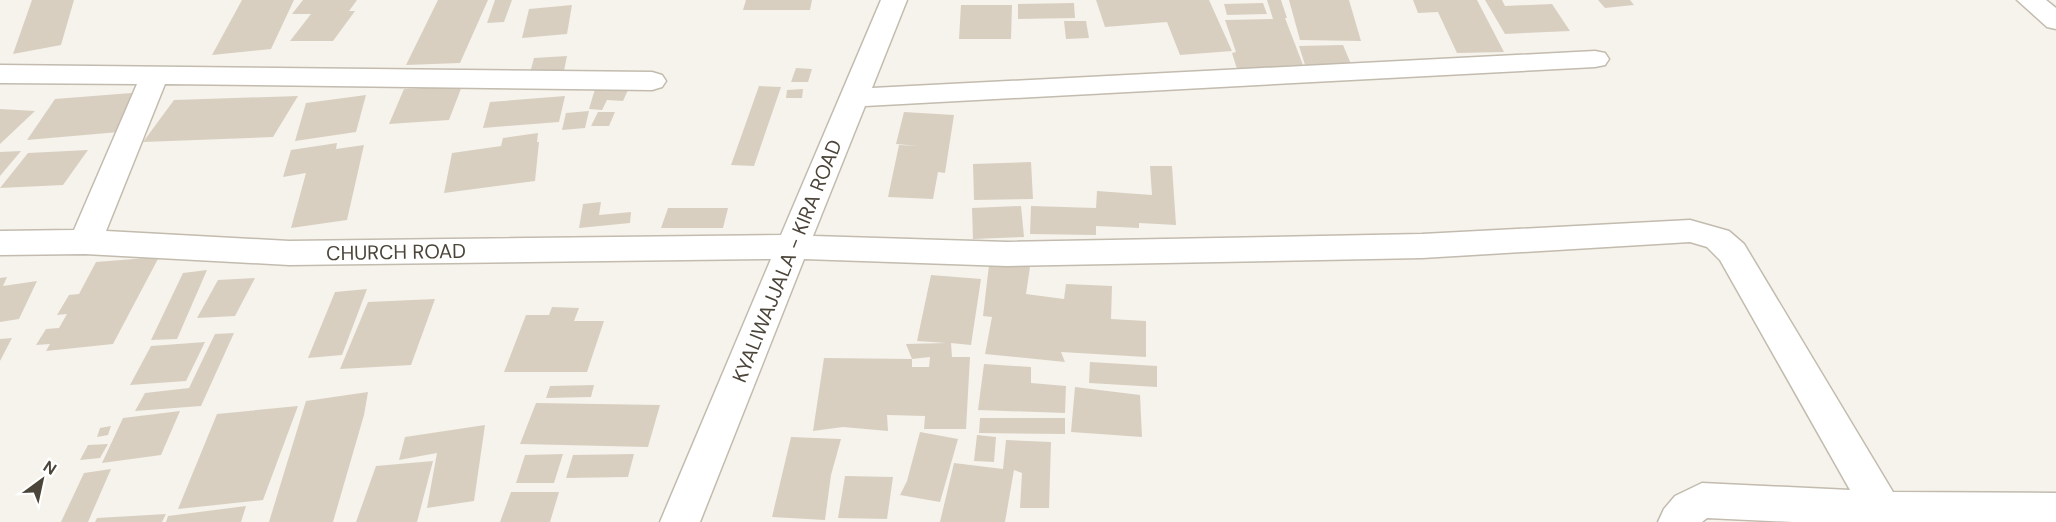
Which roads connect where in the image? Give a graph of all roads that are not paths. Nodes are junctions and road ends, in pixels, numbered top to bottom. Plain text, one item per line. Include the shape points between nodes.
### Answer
1 (894, 0) edge
2 (2030, 0) edge
3 (2056, 21) edge
4 (1595, 59) dead end
5 (0, 74) edge
6 (154, 77) junction
7 (652, 81) dead end
8 (854, 98) junction
9 (85, 242) junction
10 (0, 243) edge
11 (793, 247) junction
12 (1882, 509) junction
13 (2056, 511) edge
14 (680, 522) edge
15 (1678, 522) edge

1 - 8 street, KYALIWAJJALA - KIRA ROAD
2 - 3 street
4 - 8 street
5 - 6 street
6 - 7 street
6 - 9 street
8 - 11 street, KYALIWAJJALA - KIRA ROAD
9 - 10 street, CHURCH ROAD
9 - 11 street, CHURCH ROAD via 289,253
11 - 12 street, CHURCH ROAD via 1007,254 1236,251 1422,246 1690,231 1718,239 1732,252
11 - 14 street, KYALIWAJJALA - KIRA ROAD
12 - 13 street
12 - 15 street via 1702,500

